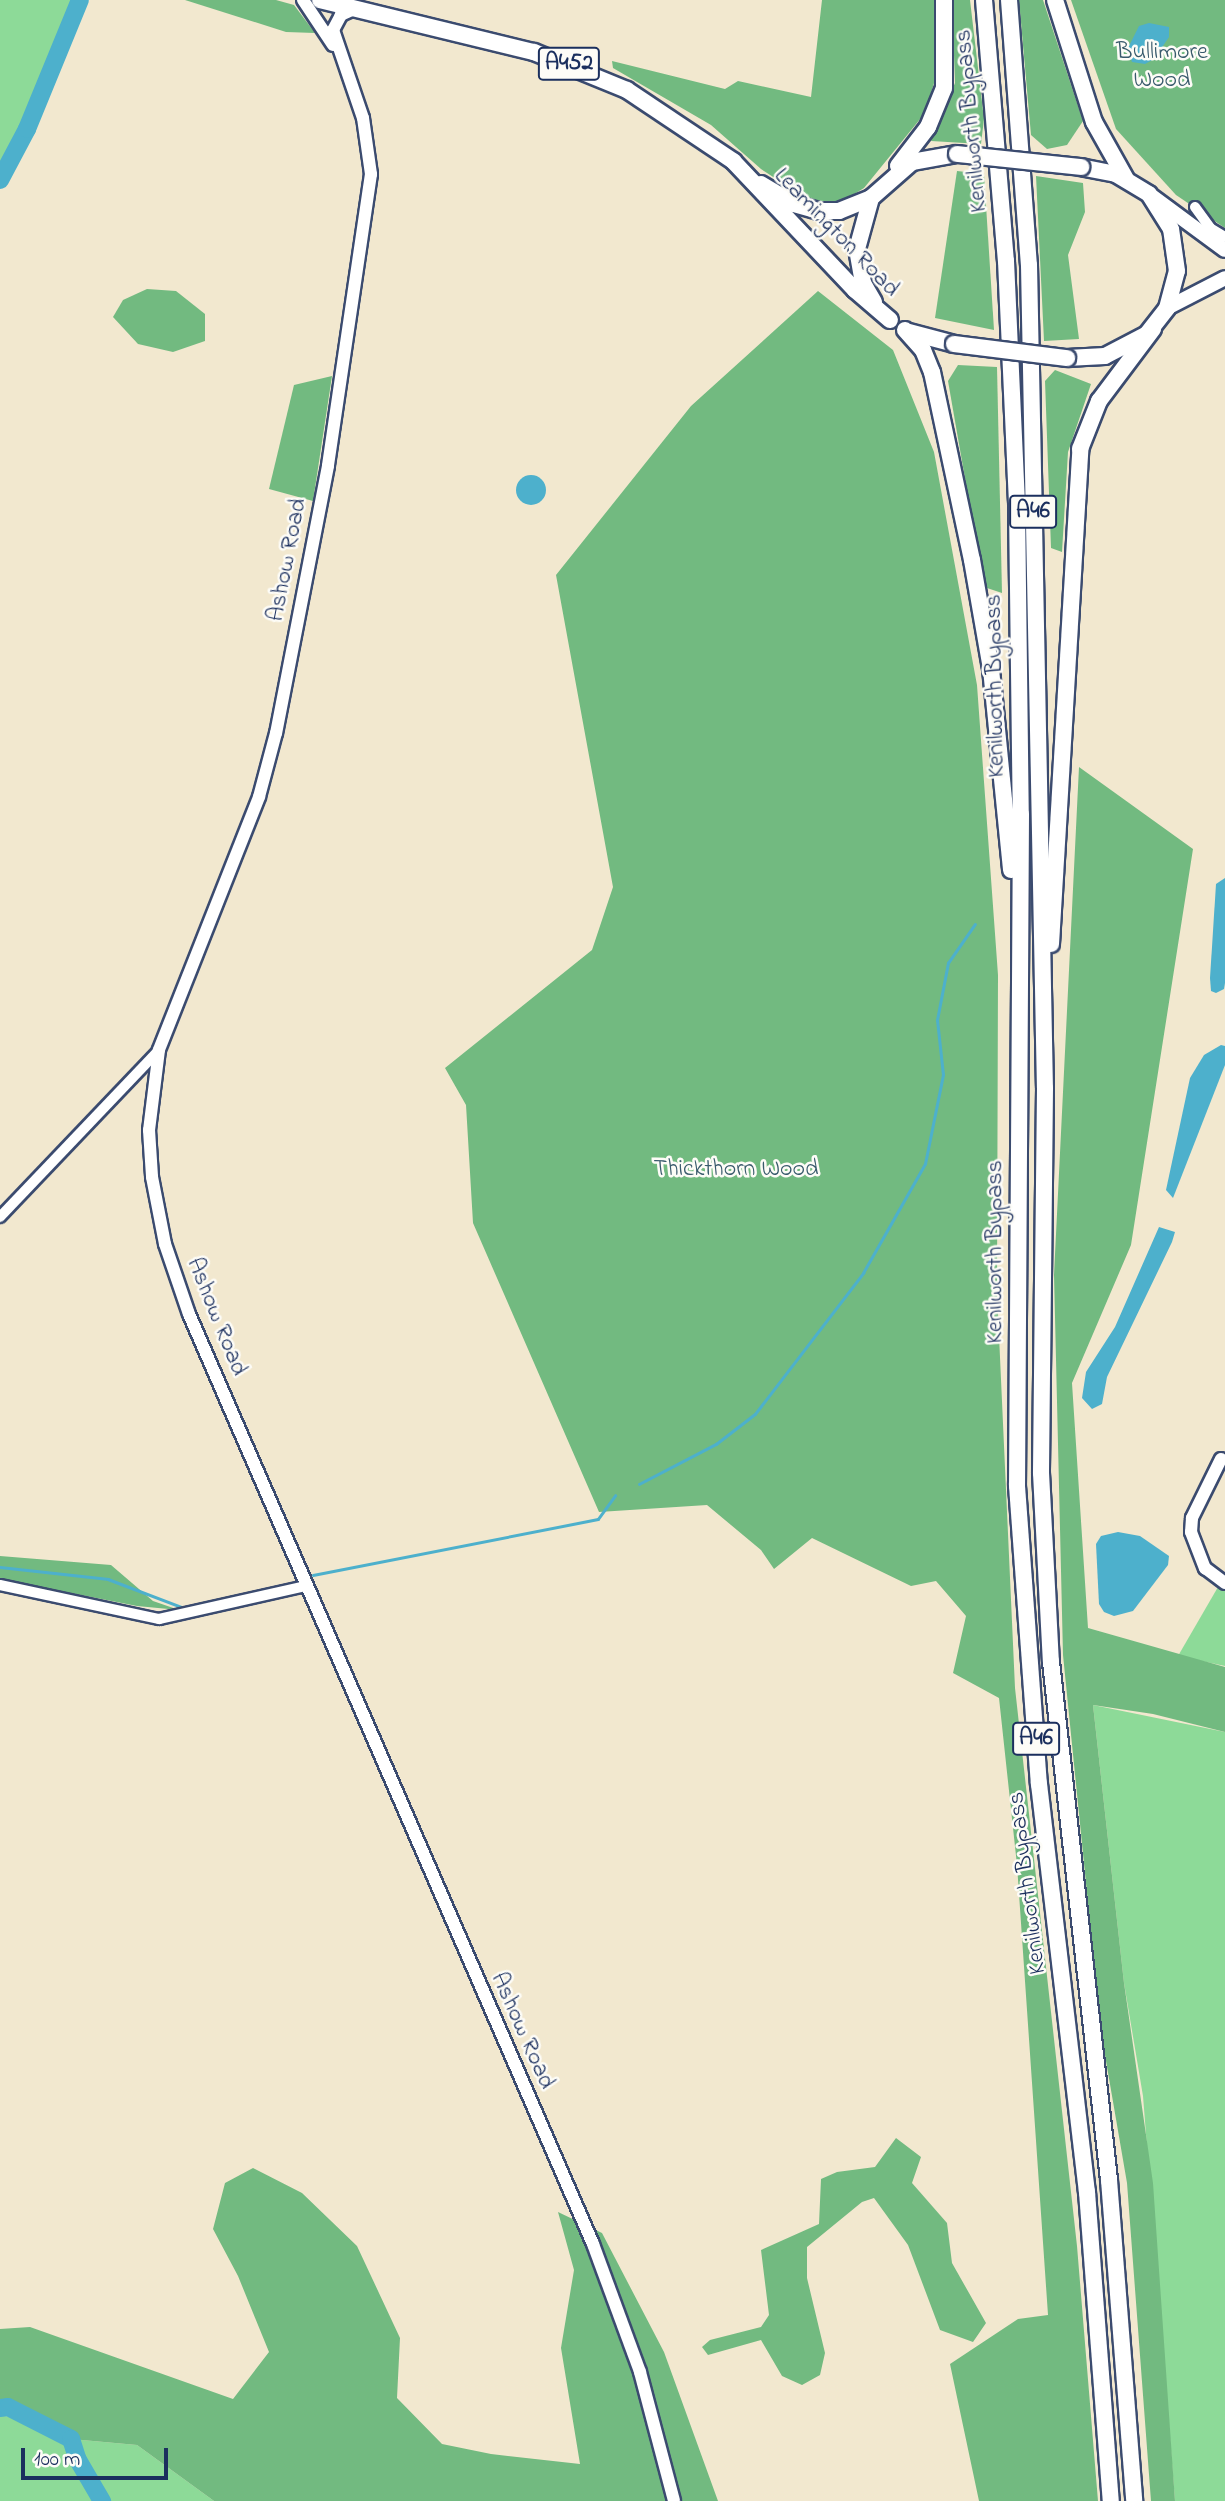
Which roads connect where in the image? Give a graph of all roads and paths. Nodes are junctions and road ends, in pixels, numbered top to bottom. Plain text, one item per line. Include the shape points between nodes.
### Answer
1 (303, 0) edge
2 (320, 0) edge
3 (944, 0) edge
4 (984, 0) edge
5 (1009, 0) edge
6 (1055, 0) edge
7 (354, 5) edge
8 (339, 57) junction
9 (750, 177) junction
10 (1126, 178) junction
11 (882, 184) junction
12 (1149, 194) junction
13 (871, 198) junction
14 (1195, 207) dead end
15 (1225, 237) edge
16 (1225, 250) edge
17 (1225, 278) edge
18 (1167, 308) junction
19 (890, 320) junction
20 (1153, 329) junction
21 (905, 330) junction
22 (1020, 973) junction
23 (1043, 1024) junction
24 (159, 1050) junction
25 (0, 1217) edge
26 (1221, 1460) dead end
27 (1225, 1583) edge
28 (0, 1585) edge
29 (306, 1586) junction
30 (674, 2501) edge
31 (1111, 2501) edge
32 (1134, 2501) edge

1 - 8 main road
2 - 7 highway, Leamington Road / A452
3 - 11 highway via 947,73 939,103 921,139
4 - 22 highway, Kenilworth Bypass / A46 via 1006,261 1017,506
5 - 23 highway, Kenilworth Bypass / A46 via 1029,265
6 - 10 highway via 1094,122
7 - 8 main road via 336,20 332,30
7 - 9 highway, Leamington Road / A452 via 534,52 597,75 675,118
8 - 24 main road, Ashow Road via 363,118 371,174 328,466 276,733 259,797
9 - 13 highway, Leamington Road / A452 via 794,204 818,211 839,211
9 - 19 highway, Leamington Road / A452 via 855,290
10 - 11 highway, bridge via 1081,167 957,154 912,162
10 - 12 highway
11 - 13 highway
12 - 16 main road
12 - 18 highway via 1171,229 1177,255 1176,280
13 - 19 highway via 858,237 858,263 863,283
14 - 15 street via 1210,228
17 - 18 main road
18 - 20 highway
19 - 21 highway
20 - 21 highway, bridge via 1116,353 1067,358 954,344
20 - 23 highway via 1099,401 1080,449
21 - 22 highway via 923,350 932,372 975,573 991,669
22 - 31 highway, Kenilworth Bypass / A46 via 1017,1486 1039,1784 1087,2192
23 - 32 highway, Kenilworth Bypass / A46 via 1041,1473 1051,1662 1109,2180
24 - 25 street, Ashow Road
24 - 29 main road, Ashow Road via 149,1130 165,1244 189,1314
26 - 27 main road via 1192,1518 1191,1532 1205,1568
28 - 29 street via 159,1619
29 - 30 main road, Ashow Road via 593,2244 640,2372

